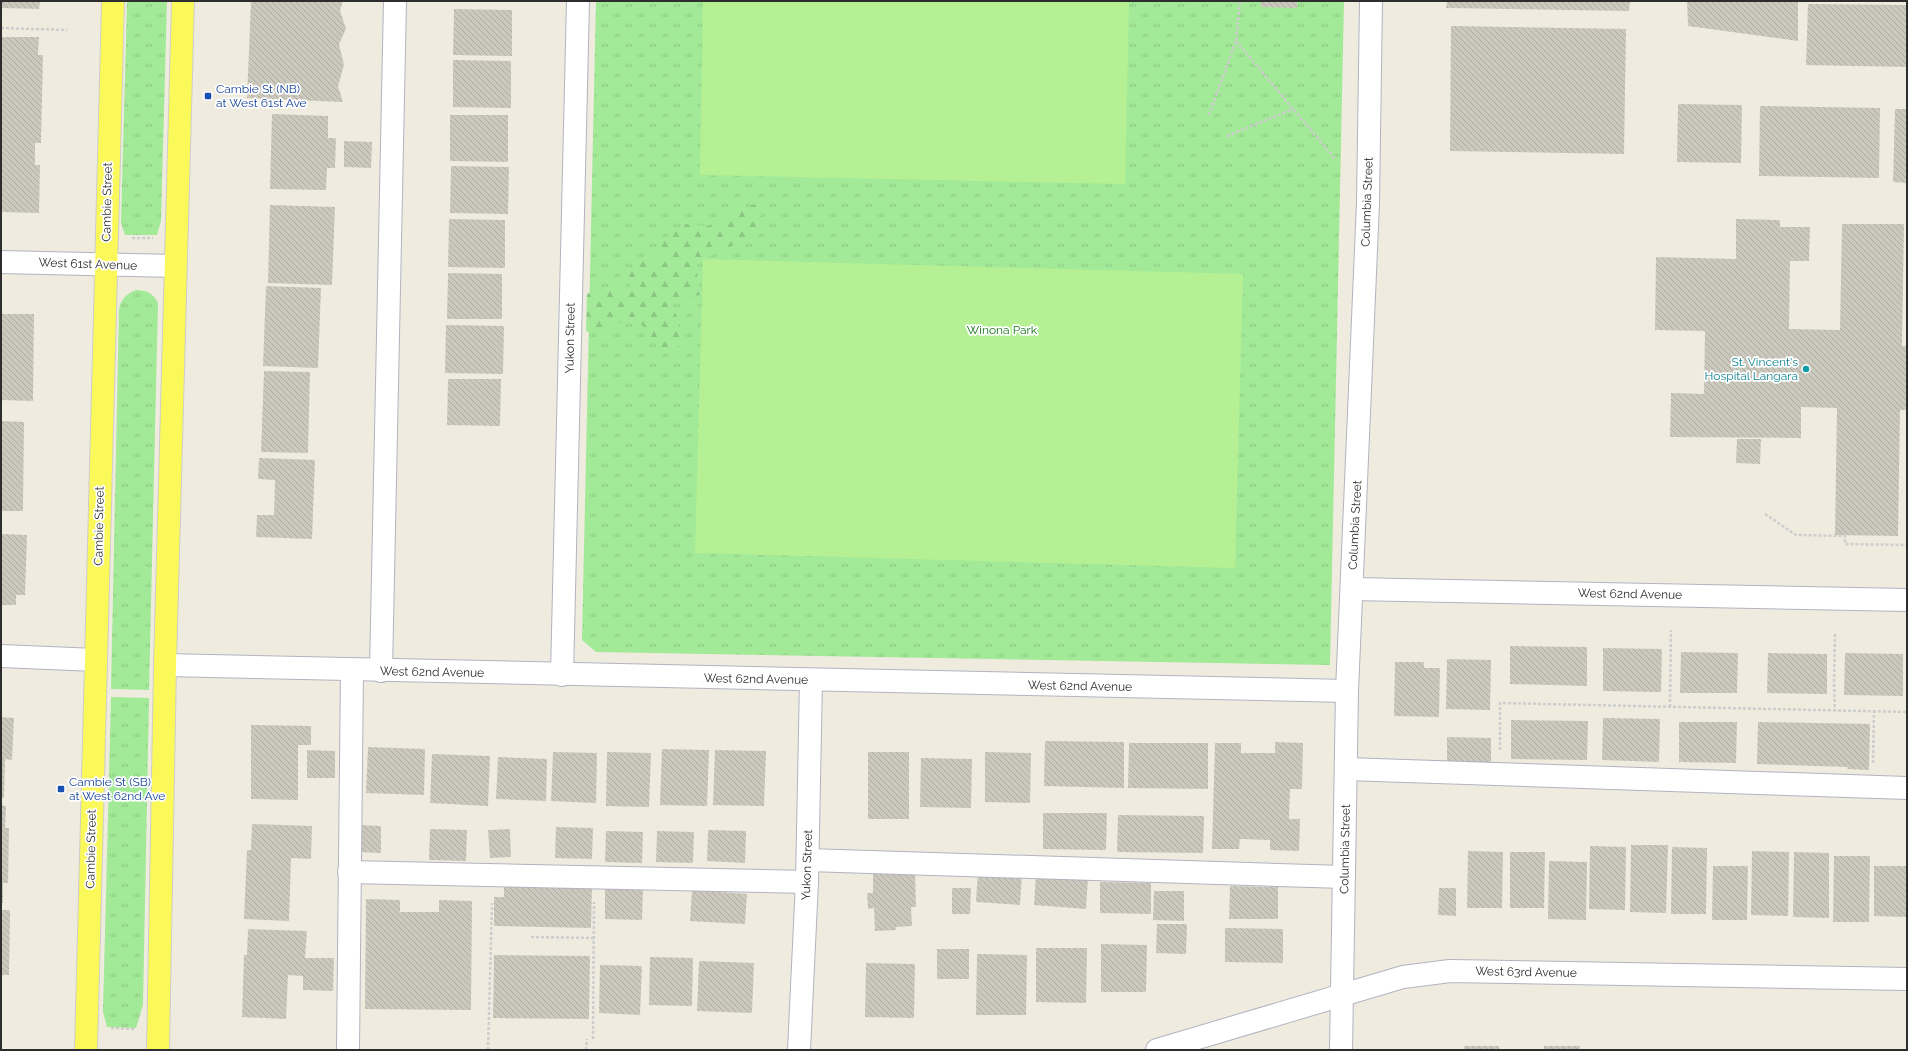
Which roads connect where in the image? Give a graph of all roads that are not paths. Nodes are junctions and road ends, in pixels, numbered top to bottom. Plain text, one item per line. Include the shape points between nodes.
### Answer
1 (113, 1) edge
2 (183, 1) edge
3 (395, 1) edge
4 (578, 1) edge
5 (1371, 1) edge
6 (1, 262) edge
7 (106, 265) junction
8 (175, 266) junction
9 (1352, 589) junction
10 (1907, 600) edge
11 (1, 656) edge
12 (96, 660) junction
13 (165, 666) junction
14 (352, 670) junction
15 (381, 671) junction
16 (562, 675) junction
17 (811, 680) junction
18 (1347, 691) junction
19 (1346, 769) junction
20 (1907, 788) edge
21 (808, 860) junction
22 (349, 872) junction
23 (1344, 877) junction
24 (807, 882) junction
25 (1907, 979) edge
26 (1342, 995) junction
27 (86, 1050) edge
28 (158, 1050) edge
29 (348, 1050) edge
30 (799, 1050) edge
31 (1157, 1050) edge
32 (1341, 1050) edge

1 - 7 main road, Cambie Street
2 - 8 main road
3 - 15 street
4 - 16 street, Yukon Street
5 - 9 street, Columbia Street via 1368,203
6 - 7 street, West 61st Avenue
7 - 8 street, West 61st Avenue
7 - 12 main road, Cambie Street
8 - 13 main road
9 - 10 street, West 62nd Avenue
9 - 18 street, Columbia Street
11 - 12 street
12 - 27 main road, Cambie Street
13 - 14 street, West 62nd Avenue
13 - 28 main road
14 - 15 street, West 62nd Avenue
14 - 22 street
15 - 16 street, West 62nd Avenue
16 - 17 street, West 62nd Avenue
17 - 18 street, West 62nd Avenue
17 - 21 street, Yukon Street
18 - 19 street, Columbia Street
19 - 20 street
19 - 23 street, Columbia Street
21 - 23 street
21 - 24 street, Yukon Street
22 - 24 street
22 - 29 street
23 - 26 street, Columbia Street
24 - 30 street, Yukon Street
25 - 26 street, West 63rd Avenue via 1450,971 1403,977
26 - 31 street, West 63rd Avenue
26 - 32 street, Columbia Street

